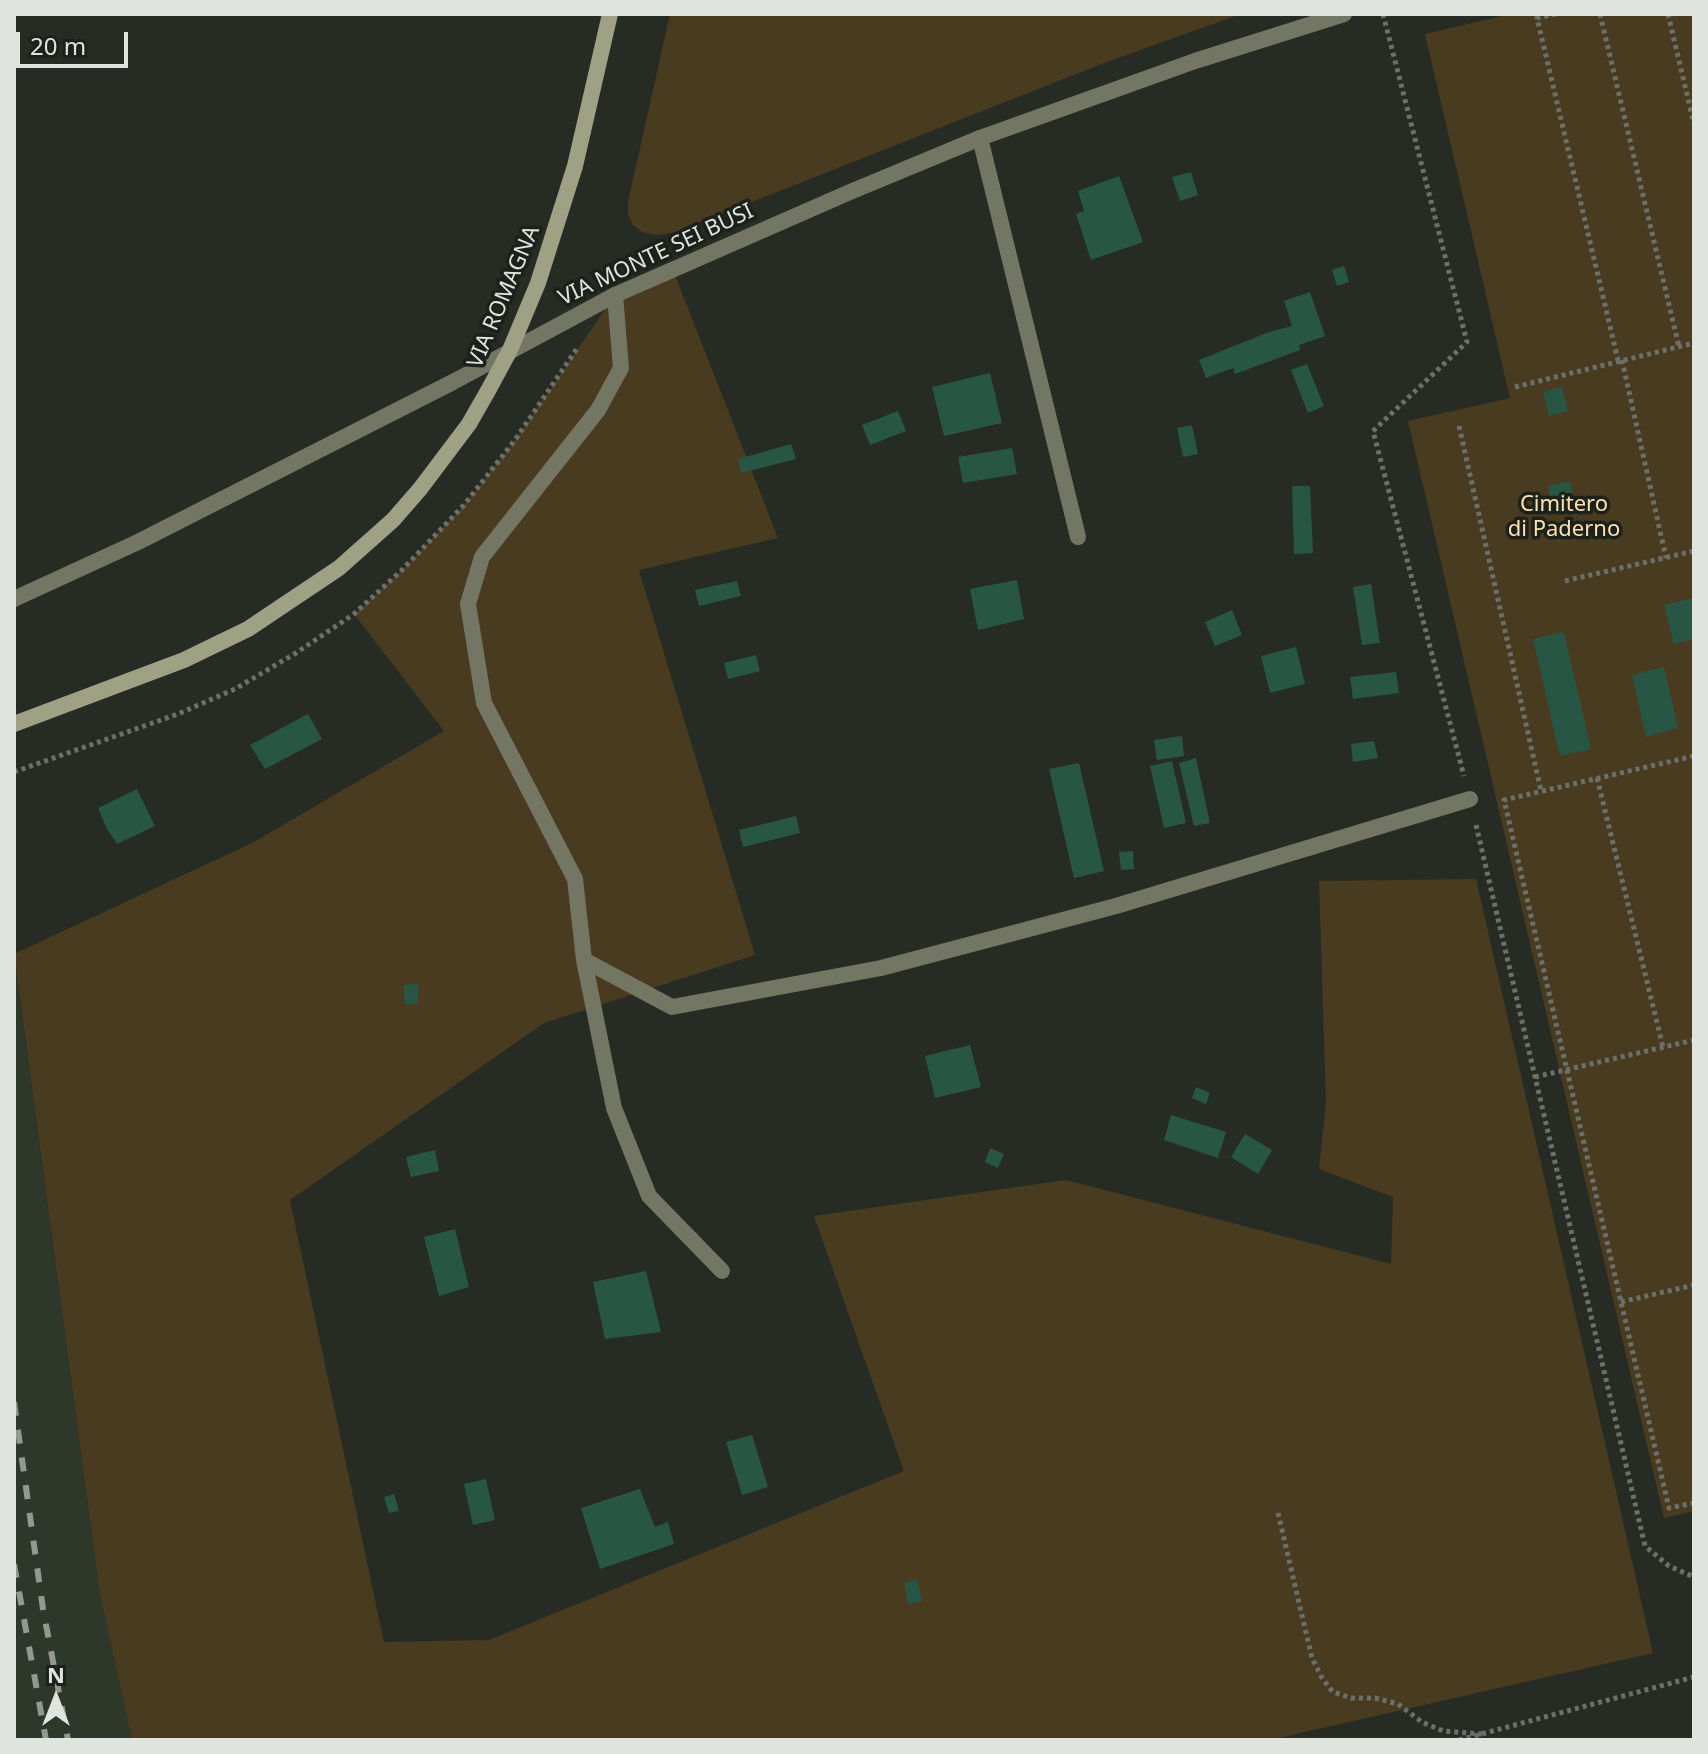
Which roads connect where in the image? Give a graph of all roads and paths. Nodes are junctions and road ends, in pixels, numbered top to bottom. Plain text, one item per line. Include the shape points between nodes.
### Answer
1 (610, 14) edge
2 (1344, 14) edge
3 (1383, 14) edge
4 (1556, 14) edge
5 (1600, 14) edge
6 (1668, 14) edge
7 (1694, 124) edge
8 (980, 138) junction
9 (615, 295) junction
10 (1694, 343) edge
11 (1679, 347) junction
12 (510, 350) junction
13 (1620, 360) junction
14 (1515, 387) dead end
15 (1459, 426) dead end
16 (1078, 537) dead end
17 (1694, 551) edge
18 (1666, 558) junction
19 (1565, 581) dead end
20 (14, 599) edge
21 (14, 724) edge
22 (1694, 756) edge
23 (1597, 778) junction
24 (1541, 791) junction
25 (1470, 799) junction
26 (584, 960) junction
27 (1694, 1040) edge
28 (1663, 1047) junction
29 (1566, 1069) junction
30 (1535, 1077) junction
31 (722, 1271) dead end
32 (1694, 1285) edge
33 (1621, 1302) junction
34 (1694, 1503) edge
35 (1278, 1513) dead end
36 (1694, 1577) edge
37 (1694, 1677) edge
38 (1482, 1734) junction
39 (1459, 1740) edge

1 - 12 main road, VIA ROMAGNA via 563,209
2 - 8 street, VIA MONTE SEI BUSI
3 - 25 path via 1467,342 1373,431
4 - 13 path via 1537,18
5 - 11 path
6 - 7 path
8 - 9 street, VIA MONTE SEI BUSI
8 - 16 street
9 - 12 street, VIA MONTE SEI BUSI
9 - 26 street via 621,368 598,410 482,557 468,604 484,703 575,879
10 - 11 path
11 - 13 path
12 - 20 street, VIA MONTE SEI BUSI via 138,542
12 - 21 main road, VIA ROMAGNA via 443,459 393,520 339,568 219,643
13 - 14 path
13 - 18 path
15 - 24 path
17 - 18 path
18 - 19 path
22 - 23 path
23 - 24 path
23 - 28 path
24 - 29 path via 1504,800
25 - 26 street via 1116,906 881,968 672,1007
25 - 30 path
26 - 31 street via 614,1108 649,1196
27 - 28 path
28 - 29 path
29 - 30 path
29 - 33 path
30 - 36 path via 1645,1546 1669,1566
32 - 33 path
33 - 34 path via 1669,1508
35 - 38 path via 1312,1658 1333,1692 1398,1704 1443,1731
37 - 38 path
38 - 39 path

